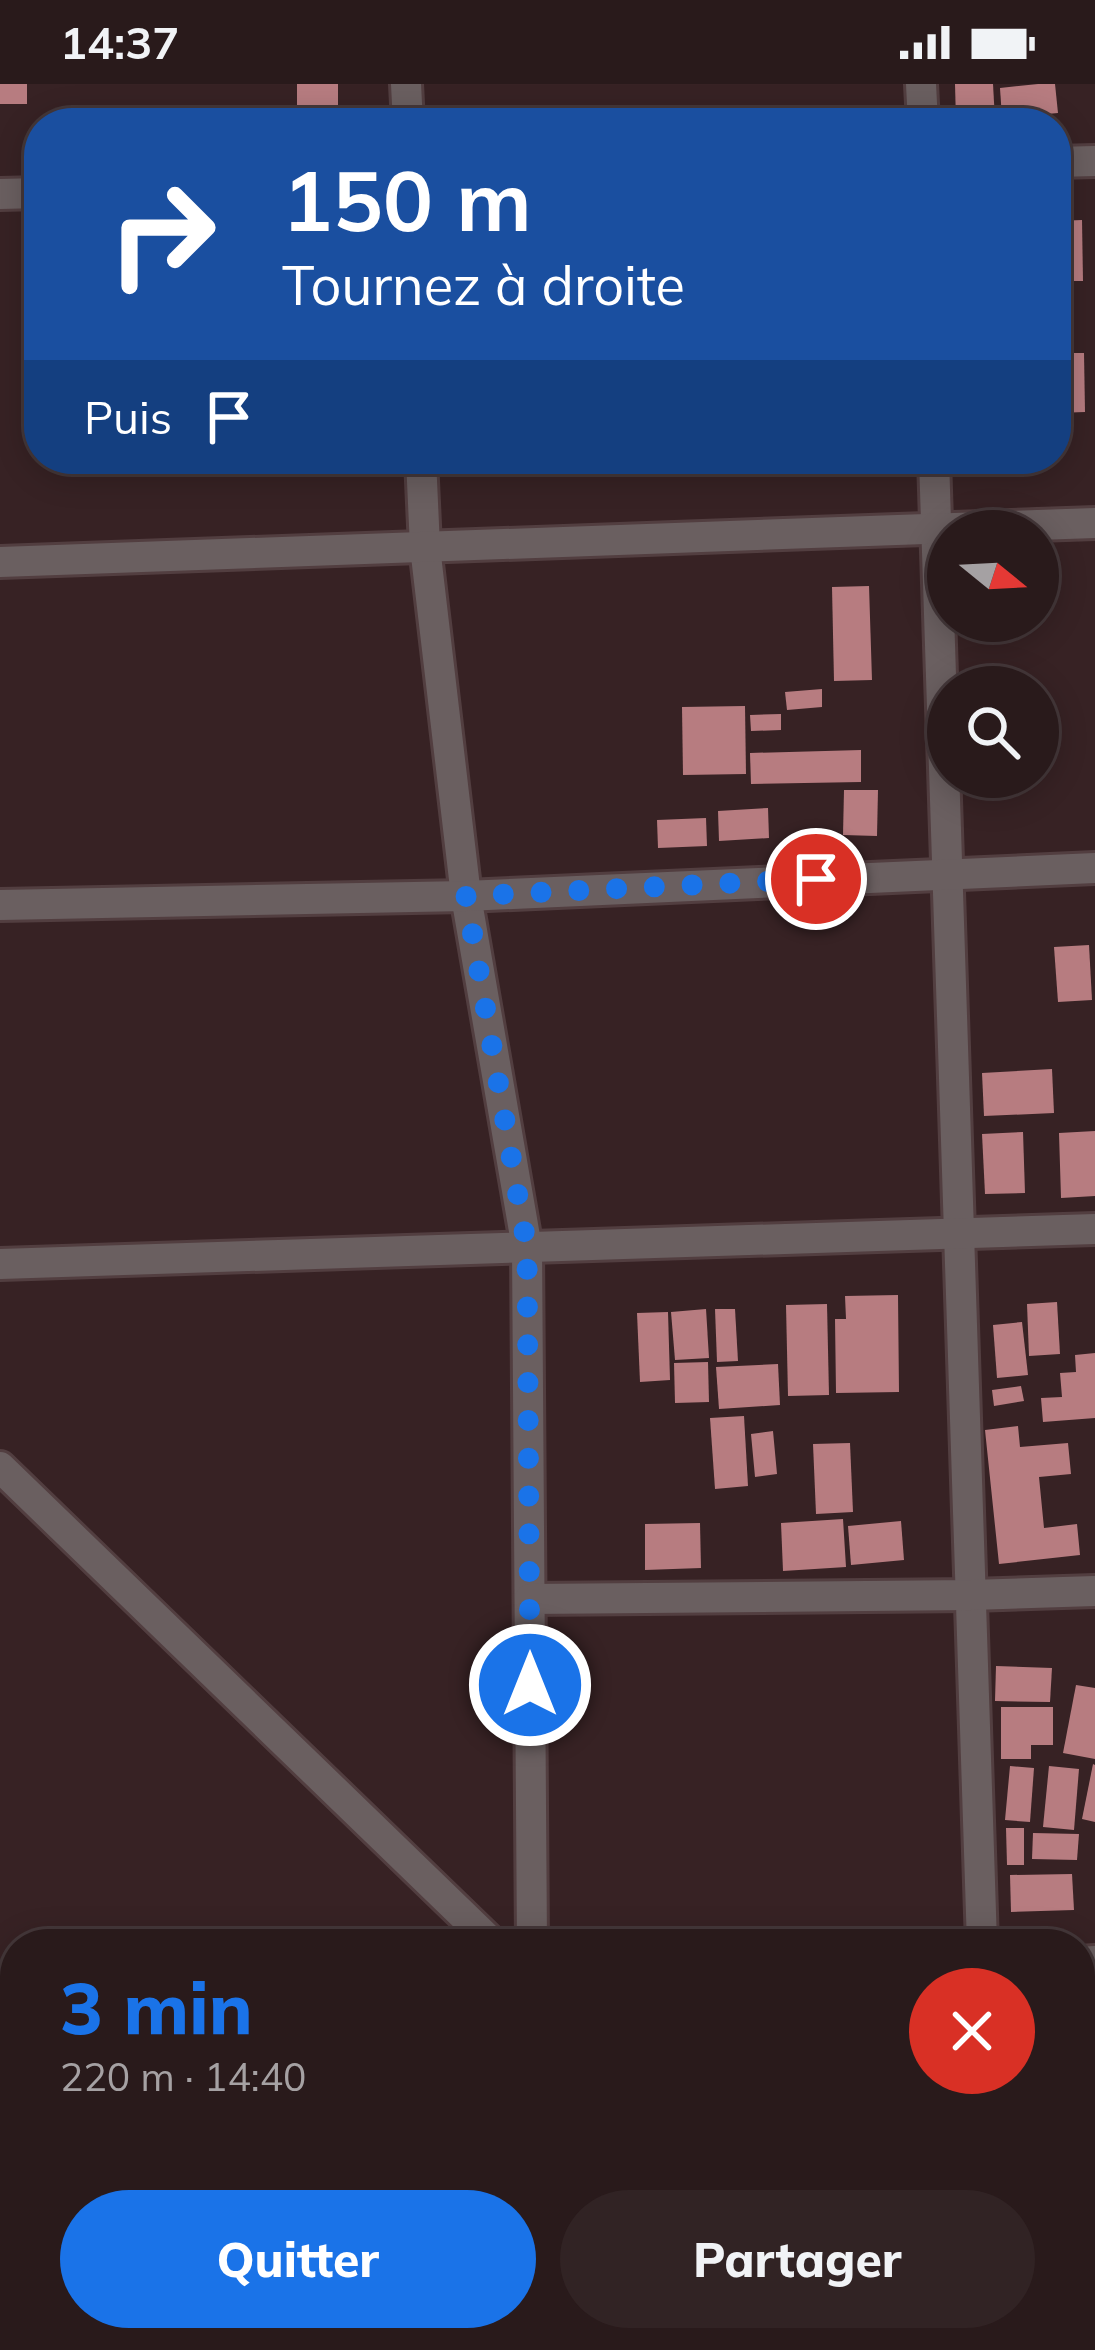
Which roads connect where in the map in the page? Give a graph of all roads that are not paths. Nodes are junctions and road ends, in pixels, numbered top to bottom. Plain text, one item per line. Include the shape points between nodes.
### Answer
1 (423, 474) edge
2 (934, 474) edge
3 (935, 510) edge
4 (1095, 523) edge
5 (1059, 524) edge
6 (927, 528) edge
7 (425, 547) junction
8 (0, 562) edge
9 (940, 642) edge
10 (1095, 868) edge
11 (948, 873) junction
12 (466, 896) junction
13 (0, 905) edge
14 (1095, 1229) edge
15 (959, 1233) junction
16 (527, 1248) junction
17 (0, 1264) edge
18 (0, 1467) edge
19 (1095, 1591) edge
20 (971, 1595) junction
21 (530, 1599) junction
22 (477, 1929) edge
23 (532, 1929) edge
24 (982, 1929) edge

1 - 7 street
2 - 3 street
4 - 5 street
6 - 7 street
7 - 8 street
7 - 12 street
9 - 11 street
10 - 11 street
11 - 12 street
11 - 15 street
12 - 13 street
12 - 16 street
14 - 15 street
15 - 16 street
15 - 20 street
16 - 17 street
16 - 21 street
18 - 22 street
19 - 20 street
20 - 21 street
20 - 24 street
21 - 23 street

